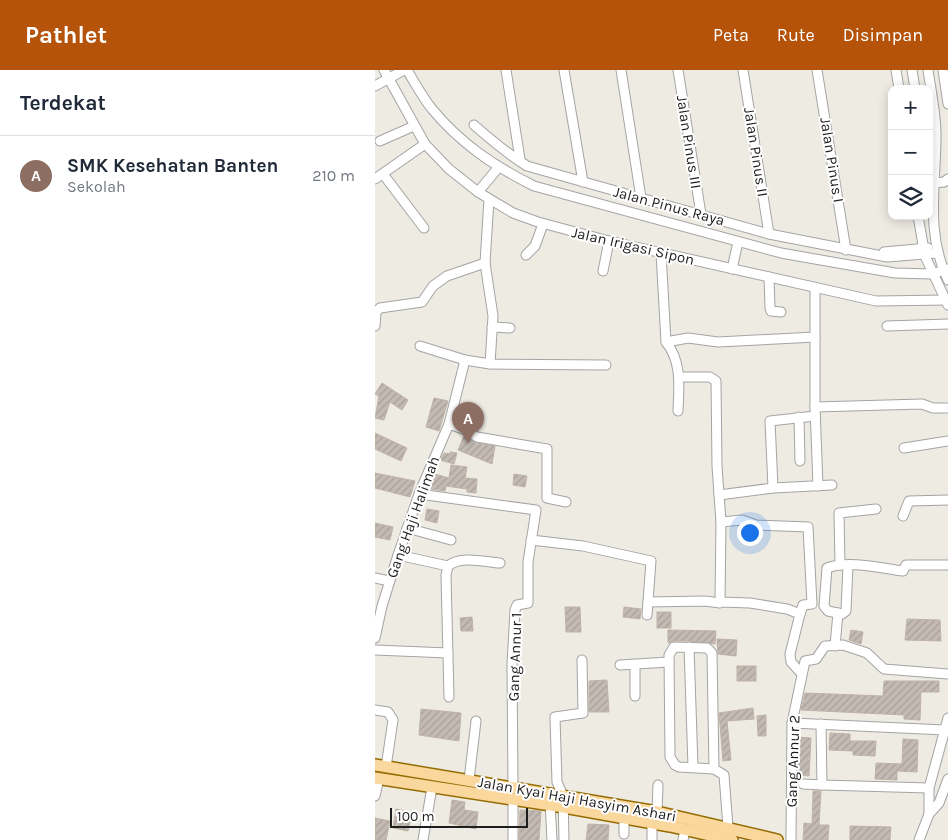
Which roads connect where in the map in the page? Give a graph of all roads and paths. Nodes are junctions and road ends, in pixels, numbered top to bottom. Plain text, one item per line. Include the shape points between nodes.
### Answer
1 (384, 70) edge
2 (506, 70) edge
3 (564, 70) edge
4 (621, 70) edge
5 (677, 70) edge
6 (743, 70) edge
7 (817, 70) edge
8 (896, 70) edge
9 (912, 70) edge
10 (928, 70) edge
11 (943, 70) edge
12 (399, 74) edge
13 (898, 85) edge
14 (914, 85) edge
15 (375, 86) edge
16 (948, 104) edge
17 (474, 125) dead end
18 (414, 126) junction
19 (380, 141) dead end
20 (425, 144) junction
21 (520, 159) junction
22 (497, 170) junction
23 (379, 177) edge
24 (948, 179) edge
25 (583, 182) junction
26 (933, 183) joint
27 (480, 190) junction
28 (641, 198) junction
29 (489, 200) junction
30 (701, 214) junction
31 (919, 220) edge
32 (933, 220) edge
33 (543, 224) junction
34 (423, 228) dead end
35 (769, 234) junction
36 (609, 241) junction
37 (737, 246) junction
38 (846, 250) junction
39 (937, 250) junction
40 (661, 253) junction
41 (924, 253) junction
42 (526, 255) dead end
43 (485, 263) junction
44 (732, 266) junction
45 (603, 271) dead end
46 (946, 273) edge
47 (933, 275) junction
48 (769, 277) junction
49 (815, 288) junction
50 (947, 301) edge
51 (376, 312) edge
52 (781, 312) dead end
53 (948, 324) edge
54 (375, 326) edge
55 (887, 326) dead end
56 (492, 327) junction
57 (511, 328) dead end
58 (815, 336) junction
59 (665, 342) junction
60 (420, 346) dead end
61 (465, 360) junction
62 (489, 364) junction
63 (606, 365) dead end
64 (679, 377) junction
65 (948, 408) edge
66 (678, 411) dead end
67 (815, 411) junction
68 (799, 417) junction
69 (449, 424) junction
70 (948, 441) edge
71 (904, 448) dead end
72 (800, 460) dead end
73 (832, 485) dead end
74 (818, 486) junction
75 (773, 488) junction
76 (419, 494) junction
77 (719, 495) junction
78 (948, 500) edge
79 (566, 502) dead end
80 (876, 510) dead end
81 (903, 516) dead end
82 (721, 522) junction
83 (407, 528) junction
84 (451, 540) dead end
85 (531, 540) junction
86 (398, 555) junction
87 (500, 563) dead end
88 (844, 565) junction
89 (948, 565) edge
90 (448, 566) junction
91 (375, 578) edge
92 (389, 581) junction
93 (648, 602) junction
94 (721, 603) junction
95 (838, 613) junction
96 (800, 614) junction
97 (647, 615) dead end
98 (375, 638) edge
99 (835, 646) junction
100 (689, 647) junction
101 (375, 650) edge
102 (448, 653) junction
103 (582, 660) dead end
104 (669, 662) junction
105 (620, 665) dead end
106 (635, 665) junction
107 (801, 673) junction
108 (948, 674) edge
109 (635, 696) dead end
110 (449, 697) dead end
111 (375, 710) edge
112 (948, 718) edge
113 (477, 721) dead end
114 (792, 723) junction
115 (821, 724) junction
116 (945, 730) junction
117 (380, 766) edge
118 (693, 767) junction
119 (714, 769) junction
120 (377, 778) edge
121 (948, 779) edge
122 (469, 780) junction
123 (557, 782) junction
124 (803, 784) dead end
125 (658, 785) dead end
126 (821, 785) junction
127 (432, 787) junction
128 (513, 787) junction
129 (929, 788) junction
130 (375, 796) edge
131 (513, 799) junction
132 (550, 799) junction
133 (563, 801) junction
134 (929, 814) junction
135 (655, 817) junction
136 (624, 818) junction
137 (728, 827) junction
138 (624, 834) dead end
139 (684, 835) edge
140 (423, 840) edge
141 (513, 840) edge
142 (552, 840) edge
143 (564, 840) edge
144 (652, 840) edge
145 (732, 840) edge
146 (777, 840) edge
147 (791, 840) edge
148 (919, 840) edge

1 - 12 street, Jalan Irigasi Sipon
2 - 21 street
3 - 25 street
4 - 28 street
5 - 30 street, Jalan Pinus III
6 - 35 street, Jalan Pinus II
7 - 38 street, Jalan Pinus I
8 - 13 street
9 - 14 street
10 - 26 street via 936,134
11 - 16 street
12 - 15 street
12 - 18 street, Jalan Irigasi Sipon
12 - 22 street, Jalan Irigasi Sipon via 459,138
17 - 21 street, Jalan Pinus Raya via 504,151
18 - 19 street
18 - 20 street, Jalan Irigasi Sipon
20 - 23 street
20 - 27 street, Jalan Irigasi Sipon via 449,169
21 - 25 street, Jalan Pinus Raya via 527,166
22 - 27 street
22 - 37 street, Jalan Irigasi Sipon via 534,186
23 - 34 street
24 - 26 street
25 - 28 street, Jalan Pinus Raya
27 - 29 street, Jalan Irigasi Sipon
28 - 30 street, Jalan Pinus Raya
29 - 33 street, Jalan Irigasi Sipon
29 - 43 street
30 - 35 street, Jalan Pinus Raya
31 - 41 street
32 - 39 street
33 - 36 street, Jalan Irigasi Sipon
33 - 42 street via 535,246
35 - 38 street, Jalan Pinus Raya
36 - 40 street, Jalan Irigasi Sipon
36 - 45 street
37 - 44 street
37 - 47 street, Jalan Irigasi Sipon via 840,265
38 - 41 street, Jalan Pinus Raya via 883,255 887,250
39 - 41 street, Jalan Pinus Raya
39 - 46 street
40 - 44 street, Jalan Irigasi Sipon
40 - 59 street
41 - 47 street
43 - 51 street via 447,276 433,286 423,302 383,306
43 - 56 street
44 - 48 street, Jalan Irigasi Sipon
46 - 47 street, Jalan Irigasi Sipon
47 - 50 street
48 - 49 street, Jalan Irigasi Sipon
48 - 52 street via 771,311
49 - 50 street, Jalan Irigasi Sipon via 875,301
49 - 58 street
51 - 54 street
53 - 55 street
56 - 57 street
56 - 62 street
58 - 59 street via 718,342 688,338
58 - 67 street
59 - 64 street via 674,352
60 - 61 street
61 - 62 street
61 - 69 street, Gang Haji Halimah
62 - 63 street
64 - 66 street
64 - 77 street via 710,376 716,381
65 - 67 street via 922,404
67 - 68 street
67 - 74 street
68 - 72 street
68 - 75 street via 769,422
69 - 76 street, Gang Haji Halimah
69 - 79 street via 477,437 547,450 547,498
70 - 71 street
73 - 74 street
74 - 75 street
75 - 77 street
76 - 83 street, Gang Haji Halimah
76 - 85 street, Gang Annur 1 via 535,508 537,513
77 - 82 street
78 - 81 street via 909,501
80 - 88 street via 839,513
82 - 94 street
82 - 96 street via 742,520 756,525 808,527 812,602 810,606 803,606
83 - 84 street
83 - 86 street, Gang Haji Halimah
85 - 93 street via 583,546 650,561
85 - 128 street, Gang Annur 1 via 528,603 517,605 515,610
86 - 90 street
86 - 92 street, Gang Haji Halimah
87 - 90 street via 463,560
88 - 89 street via 903,571 907,565
88 - 95 street via 846,609
88 - 95 street via 827,568 824,606 828,611
90 - 102 street
91 - 92 street
92 - 98 street, Gang Haji Halimah
93 - 94 street
93 - 97 street
94 - 96 street via 787,609
95 - 99 street
96 - 107 street via 790,654 791,662
99 - 107 street via 825,646 816,658 805,661
99 - 108 street via 843,645 867,653 885,669
100 - 104 street via 674,648
100 - 118 street
100 - 119 street via 707,648 712,653
101 - 102 street
102 - 110 street
103 - 123 street via 583,713 555,717
104 - 106 street
104 - 118 street via 668,749 675,765
105 - 106 street
106 - 109 street
107 - 114 street, Gang Annur 2
111 - 117 street via 388,712 393,720
112 - 116 street
113 - 122 street
114 - 115 street
114 - 147 street, Gang Annur 2
115 - 116 street
115 - 126 street
116 - 129 street
117 - 122 main road, Jalan Kyai Haji Hasyim Ashari
118 - 119 street
119 - 137 street via 721,772 726,780
120 - 127 main road, Jalan Kyai Haji Hasyim Ashari
120 - 130 street
121 - 134 street via 939,803
122 - 128 main road, Jalan Kyai Haji Hasyim Ashari
123 - 132 street
123 - 133 street
124 - 126 street
125 - 135 street
126 - 129 street
127 - 131 main road, Jalan Kyai Haji Hasyim Ashari
127 - 140 street
128 - 132 main road, Jalan Kyai Haji Hasyim Ashari
129 - 134 street
131 - 132 main road, Jalan Kyai Haji Hasyim Ashari
131 - 141 street
132 - 133 main road, Jalan Kyai Haji Hasyim Ashari
132 - 142 street
133 - 135 main road, Jalan Kyai Haji Hasyim Ashari
133 - 136 main road, Jalan Kyai Haji Hasyim Ashari
133 - 143 street
134 - 148 street
135 - 136 main road, Jalan Kyai Haji Hasyim Ashari
135 - 137 main road, Jalan Kyai Haji Hasyim Ashari
135 - 139 main road, Jalan Kyai Haji Hasyim Ashari
135 - 144 street
136 - 138 street
137 - 146 main road, Jalan Kyai Haji Hasyim Ashari
139 - 145 main road, Jalan Kyai Haji Hasyim Ashari

